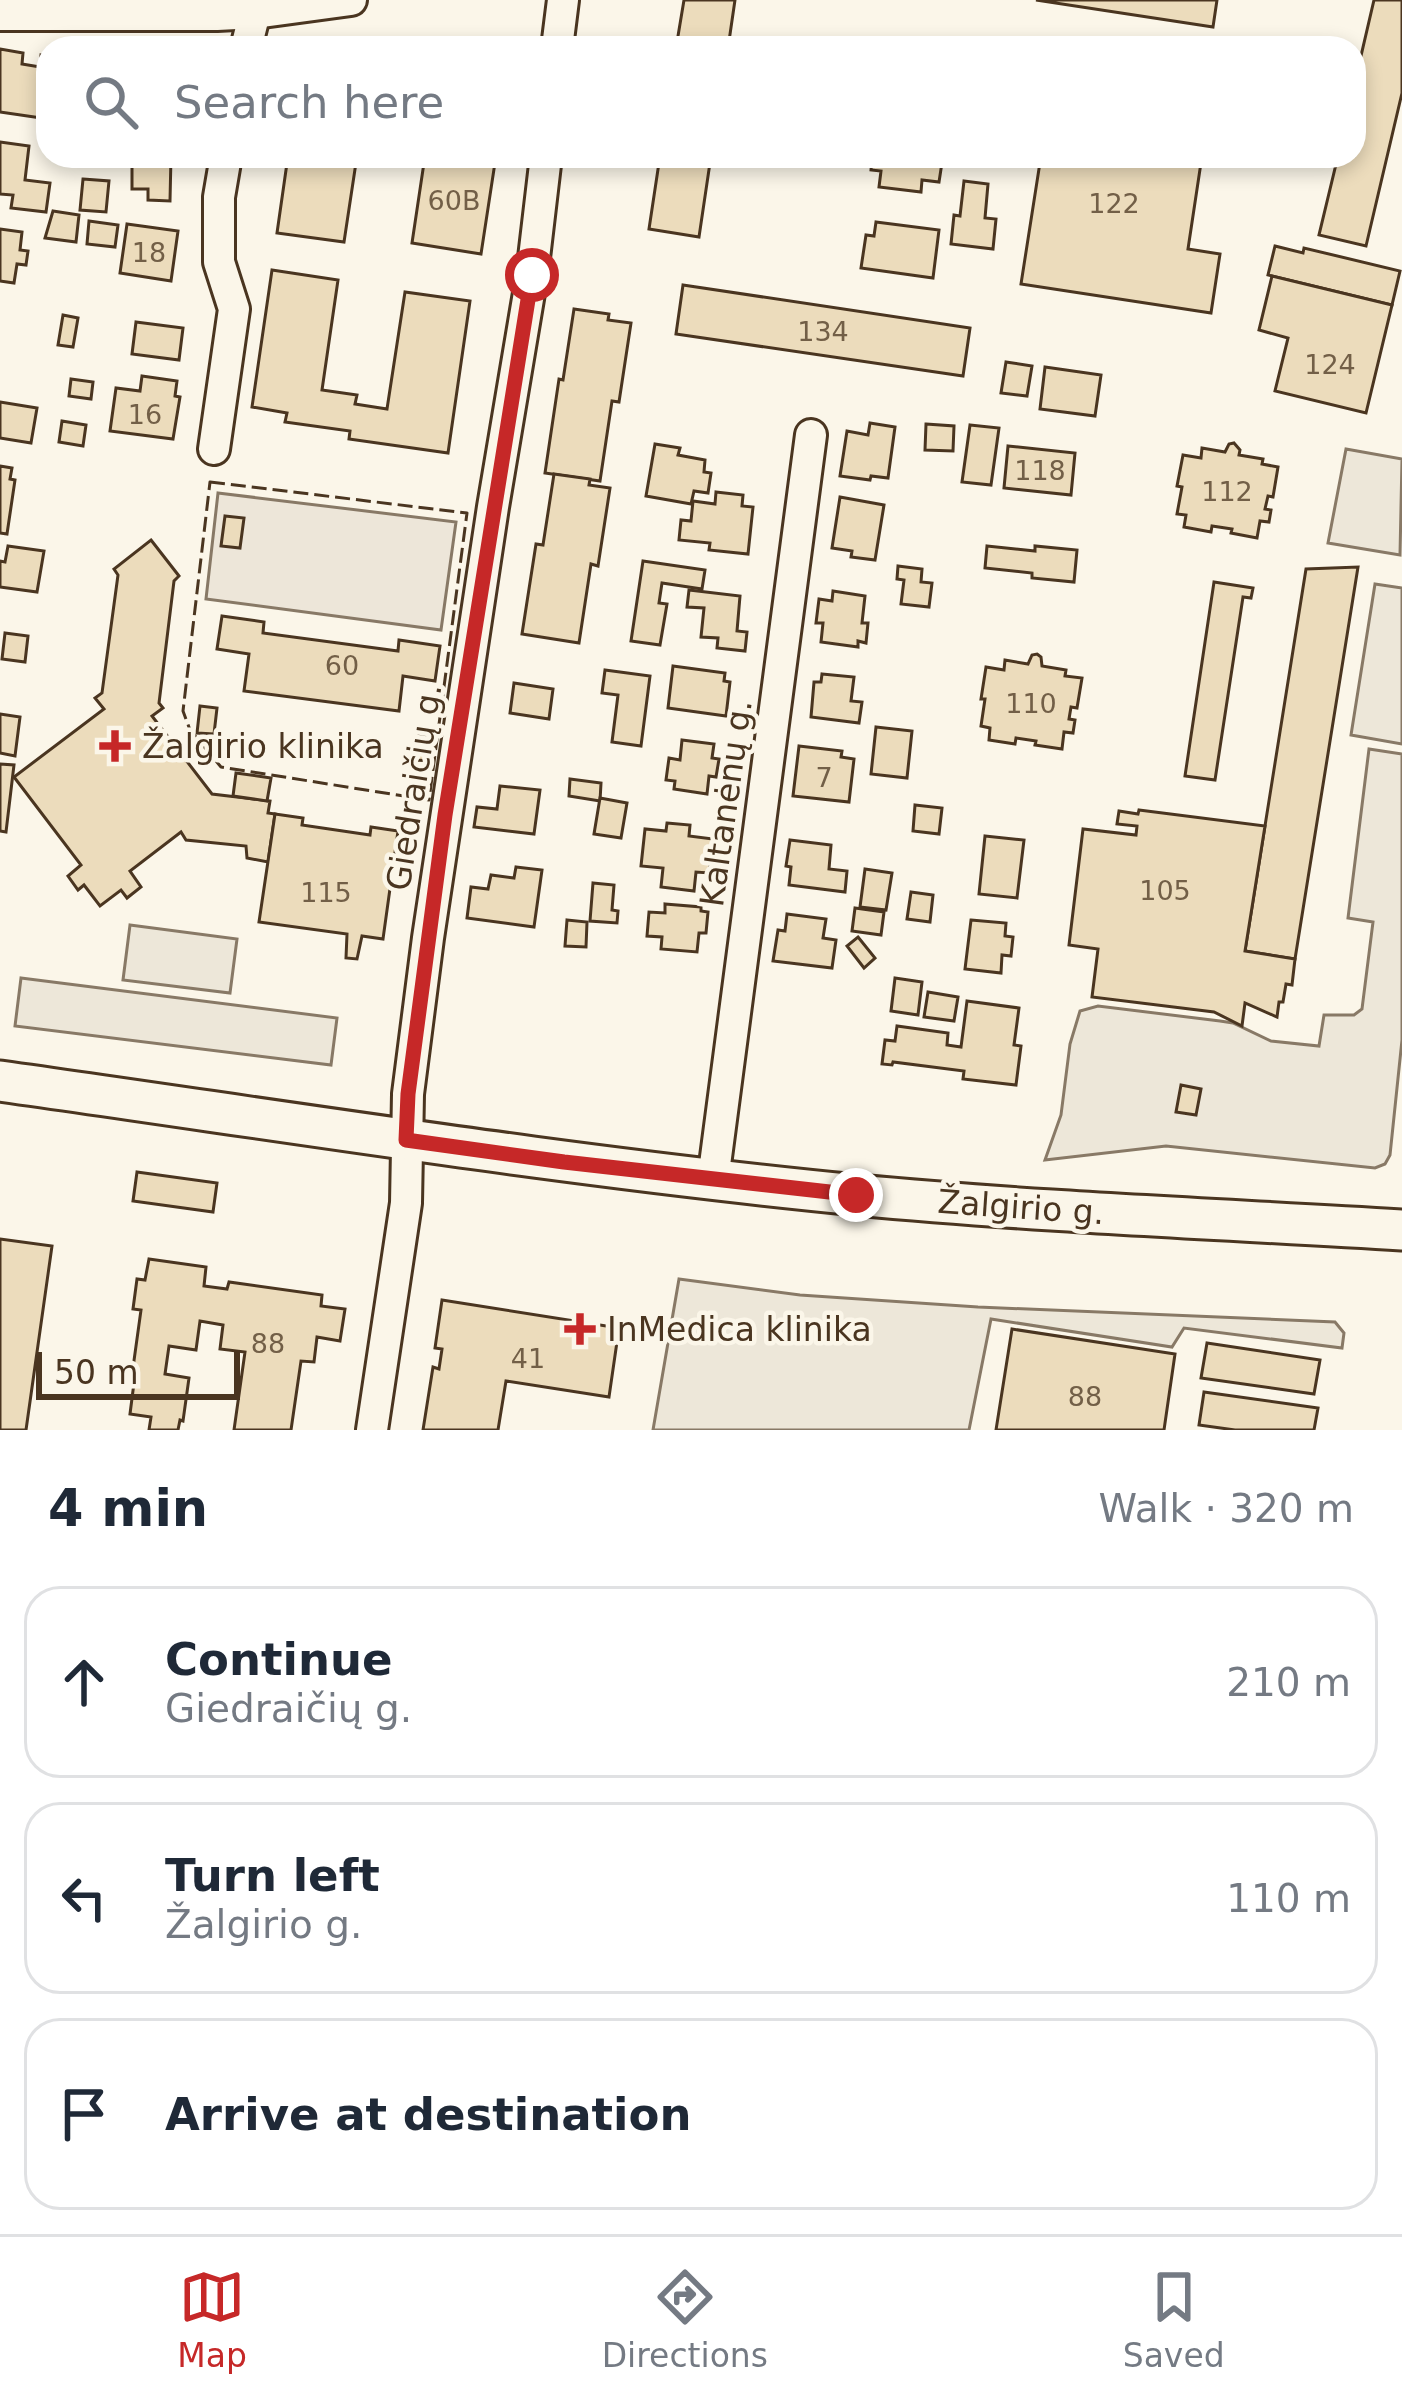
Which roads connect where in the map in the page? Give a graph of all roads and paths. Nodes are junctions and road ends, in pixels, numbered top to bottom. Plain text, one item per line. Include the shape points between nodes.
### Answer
1 (352, 0) edge
2 (562, 0) edge
3 (257, 6) edge
4 (0, 16) edge
5 (249, 36) edge
6 (558, 36) edge
7 (224, 168) edge
8 (545, 168) edge
9 (811, 435) dead end
10 (214, 449) dead end
11 (0, 1081) edge
12 (406, 1140) junction
13 (713, 1180) junction
14 (1402, 1230) edge
15 (372, 1430) edge

1 - 3 street
2 - 6 street
3 - 4 street
3 - 5 street
7 - 10 street via 219,262 233,309
8 - 12 street, Giedraičių g. via 442,836
9 - 13 street, Kaltanėnų g.
11 - 12 main road, Žalgirio g.
12 - 13 main road, Žalgirio g.
12 - 15 street, Giedraičių g. via 406,1203
13 - 14 main road, Žalgirio g. via 1012,1208

